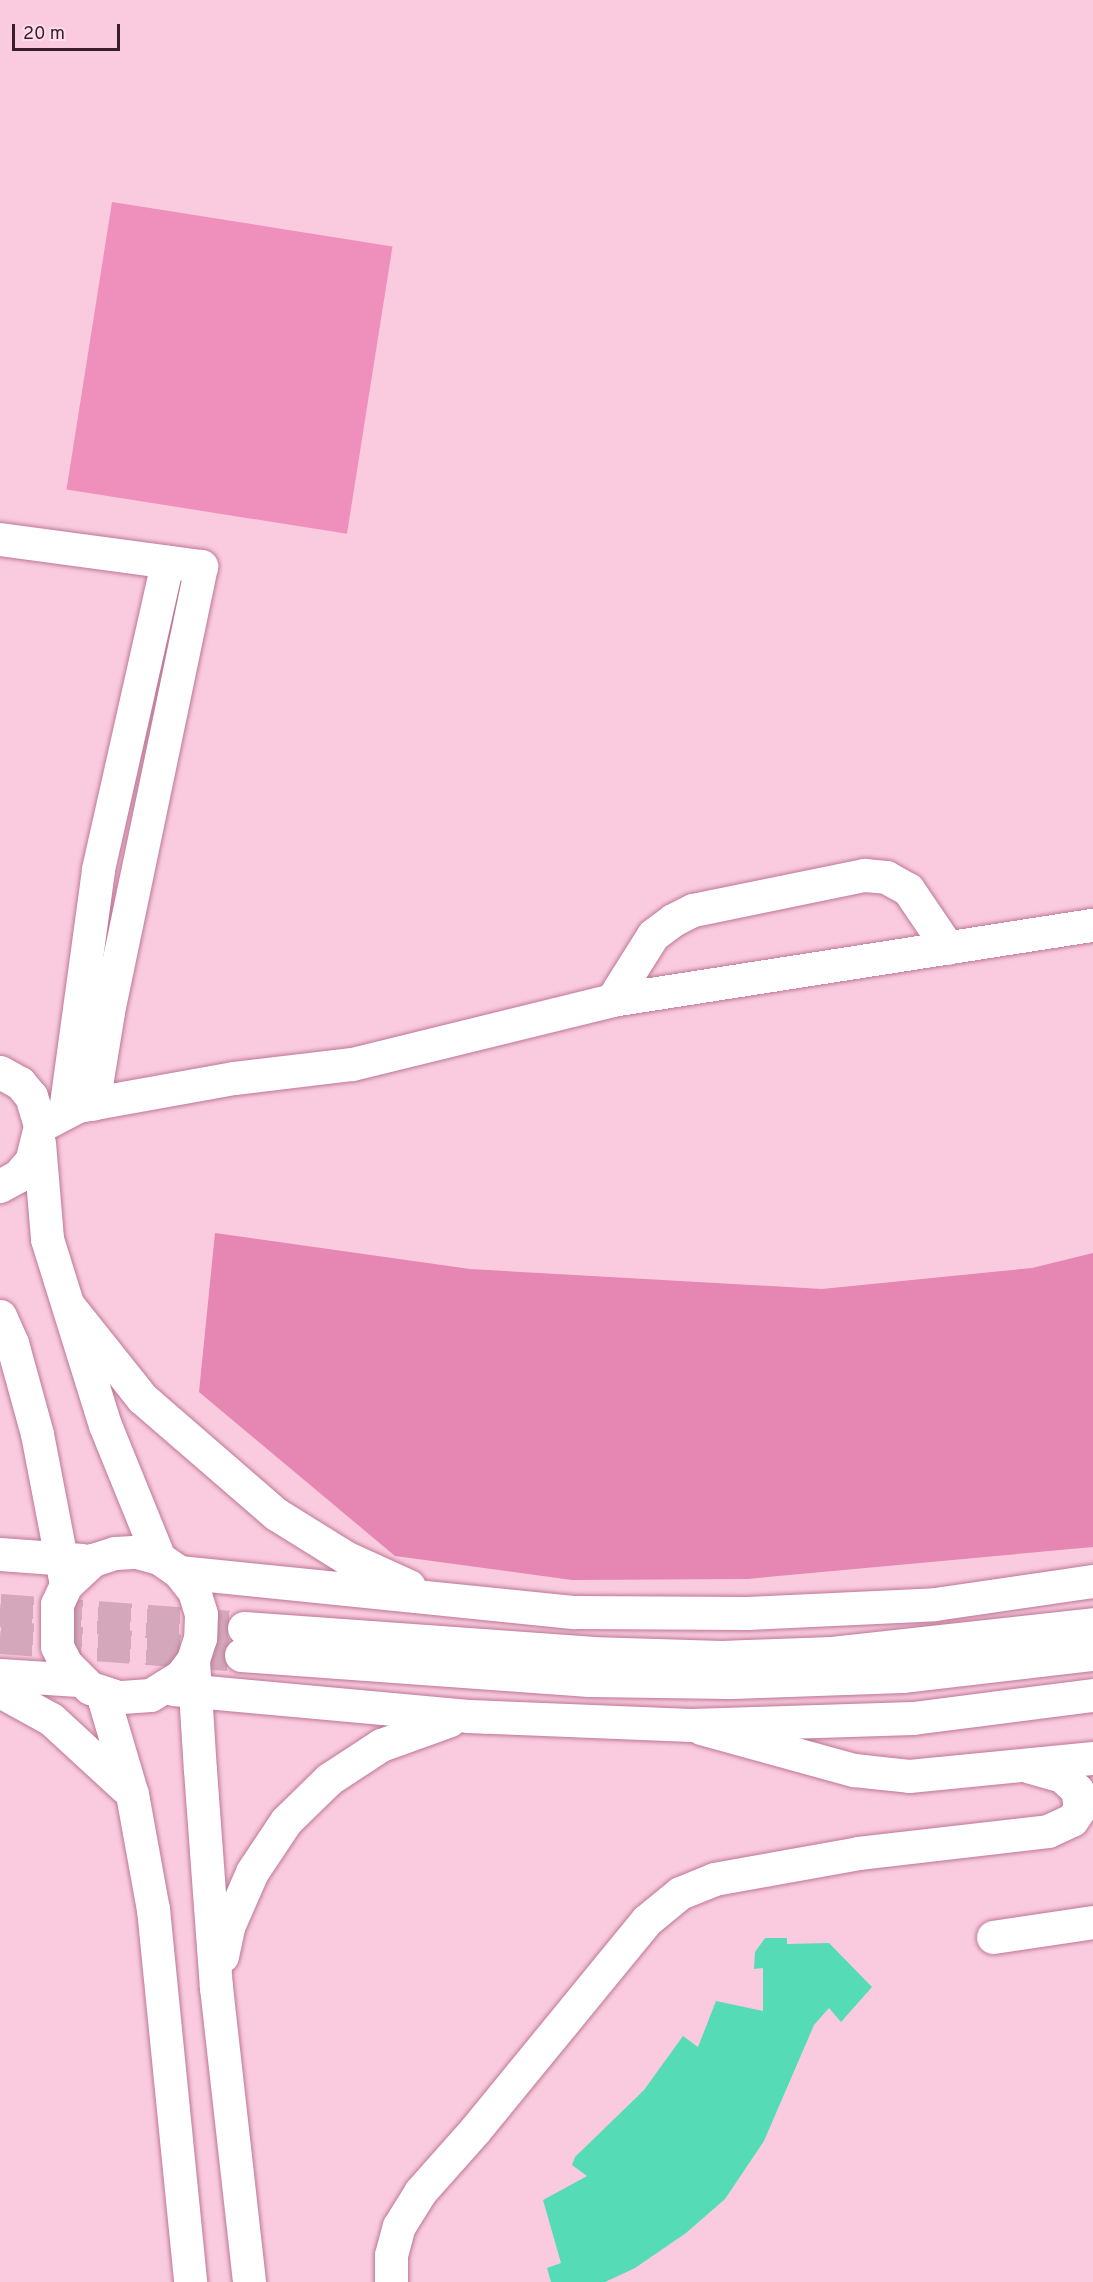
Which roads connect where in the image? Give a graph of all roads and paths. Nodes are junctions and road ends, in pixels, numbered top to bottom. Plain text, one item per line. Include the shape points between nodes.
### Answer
1 (0, 539) edge
2 (167, 562) junction
3 (1093, 925) edge
4 (948, 948) junction
5 (612, 1000) junction
6 (1, 1070) edge
7 (59, 1121) junction
8 (0, 1186) edge
9 (68, 1305) junction
10 (0, 1317) edge
11 (0, 1327) edge
12 (0, 1390) edge
13 (0, 1554) edge
14 (169, 1565) junction
15 (73, 1568) junction
16 (1093, 1581) edge
17 (457, 1600) junction
18 (1093, 1624) edge
19 (1093, 1654) edge
20 (0, 1675) edge
21 (184, 1680) junction
22 (91, 1687) junction
23 (0, 1691) edge
24 (1093, 1695) edge
25 (468, 1716) junction
26 (691, 1725) junction
27 (1093, 1758) edge
28 (1028, 1766) junction
29 (132, 1794) junction
30 (1093, 1922) edge
31 (993, 1937) dead end
32 (216, 1987) junction
33 (190, 2282) edge
34 (249, 2282) edge
35 (391, 2282) edge

1 - 2 main road
2 - 7 main road via 98,869
2 - 7 main road via 201,566 108,1012
3 - 4 main road
4 - 5 main road
4 - 5 main road via 908,889 886,877 864,875 693,910 652,935
5 - 7 main road via 352,1064 234,1078
6 - 7 main road
7 - 8 main road via 18,1176
7 - 9 main road via 47,1239
9 - 14 main road via 105,1425
9 - 17 main road via 142,1398 276,1514 345,1557 395,1581
10 - 15 main road via 12,1343
11 - 12 main road via 4,1360
13 - 15 main road
14 - 15 main road via 126,1552
14 - 17 main road
14 - 21 main road via 194,1591 201,1614 200,1638
15 - 22 main road via 54,1625 62,1655
16 - 17 main road via 935,1604 747,1613 575,1612
18 - 19 main road via 832,1653 722,1657 243,1642 589,1680 729,1682 902,1676
20 - 22 main road
21 - 22 main road via 134,1698
21 - 25 main road
21 - 32 main road
22 - 29 main road
23 - 29 main road via 51,1719
24 - 26 main road via 913,1718
25 - 26 main road
25 - 32 main road via 437,1723 381,1746 329,1779 286,1821 252,1872 228,1927
26 - 28 main road via 865,1771 909,1776
27 - 28 main road
28 - 35 main road via 1062,1776 1077,1790 1080,1808 1072,1820 1048,1831 858,1853 714,1879 680,1893 647,1920 420,2192 399,2226 391,2256
29 - 33 main road via 153,1909
30 - 31 main road
32 - 34 main road

